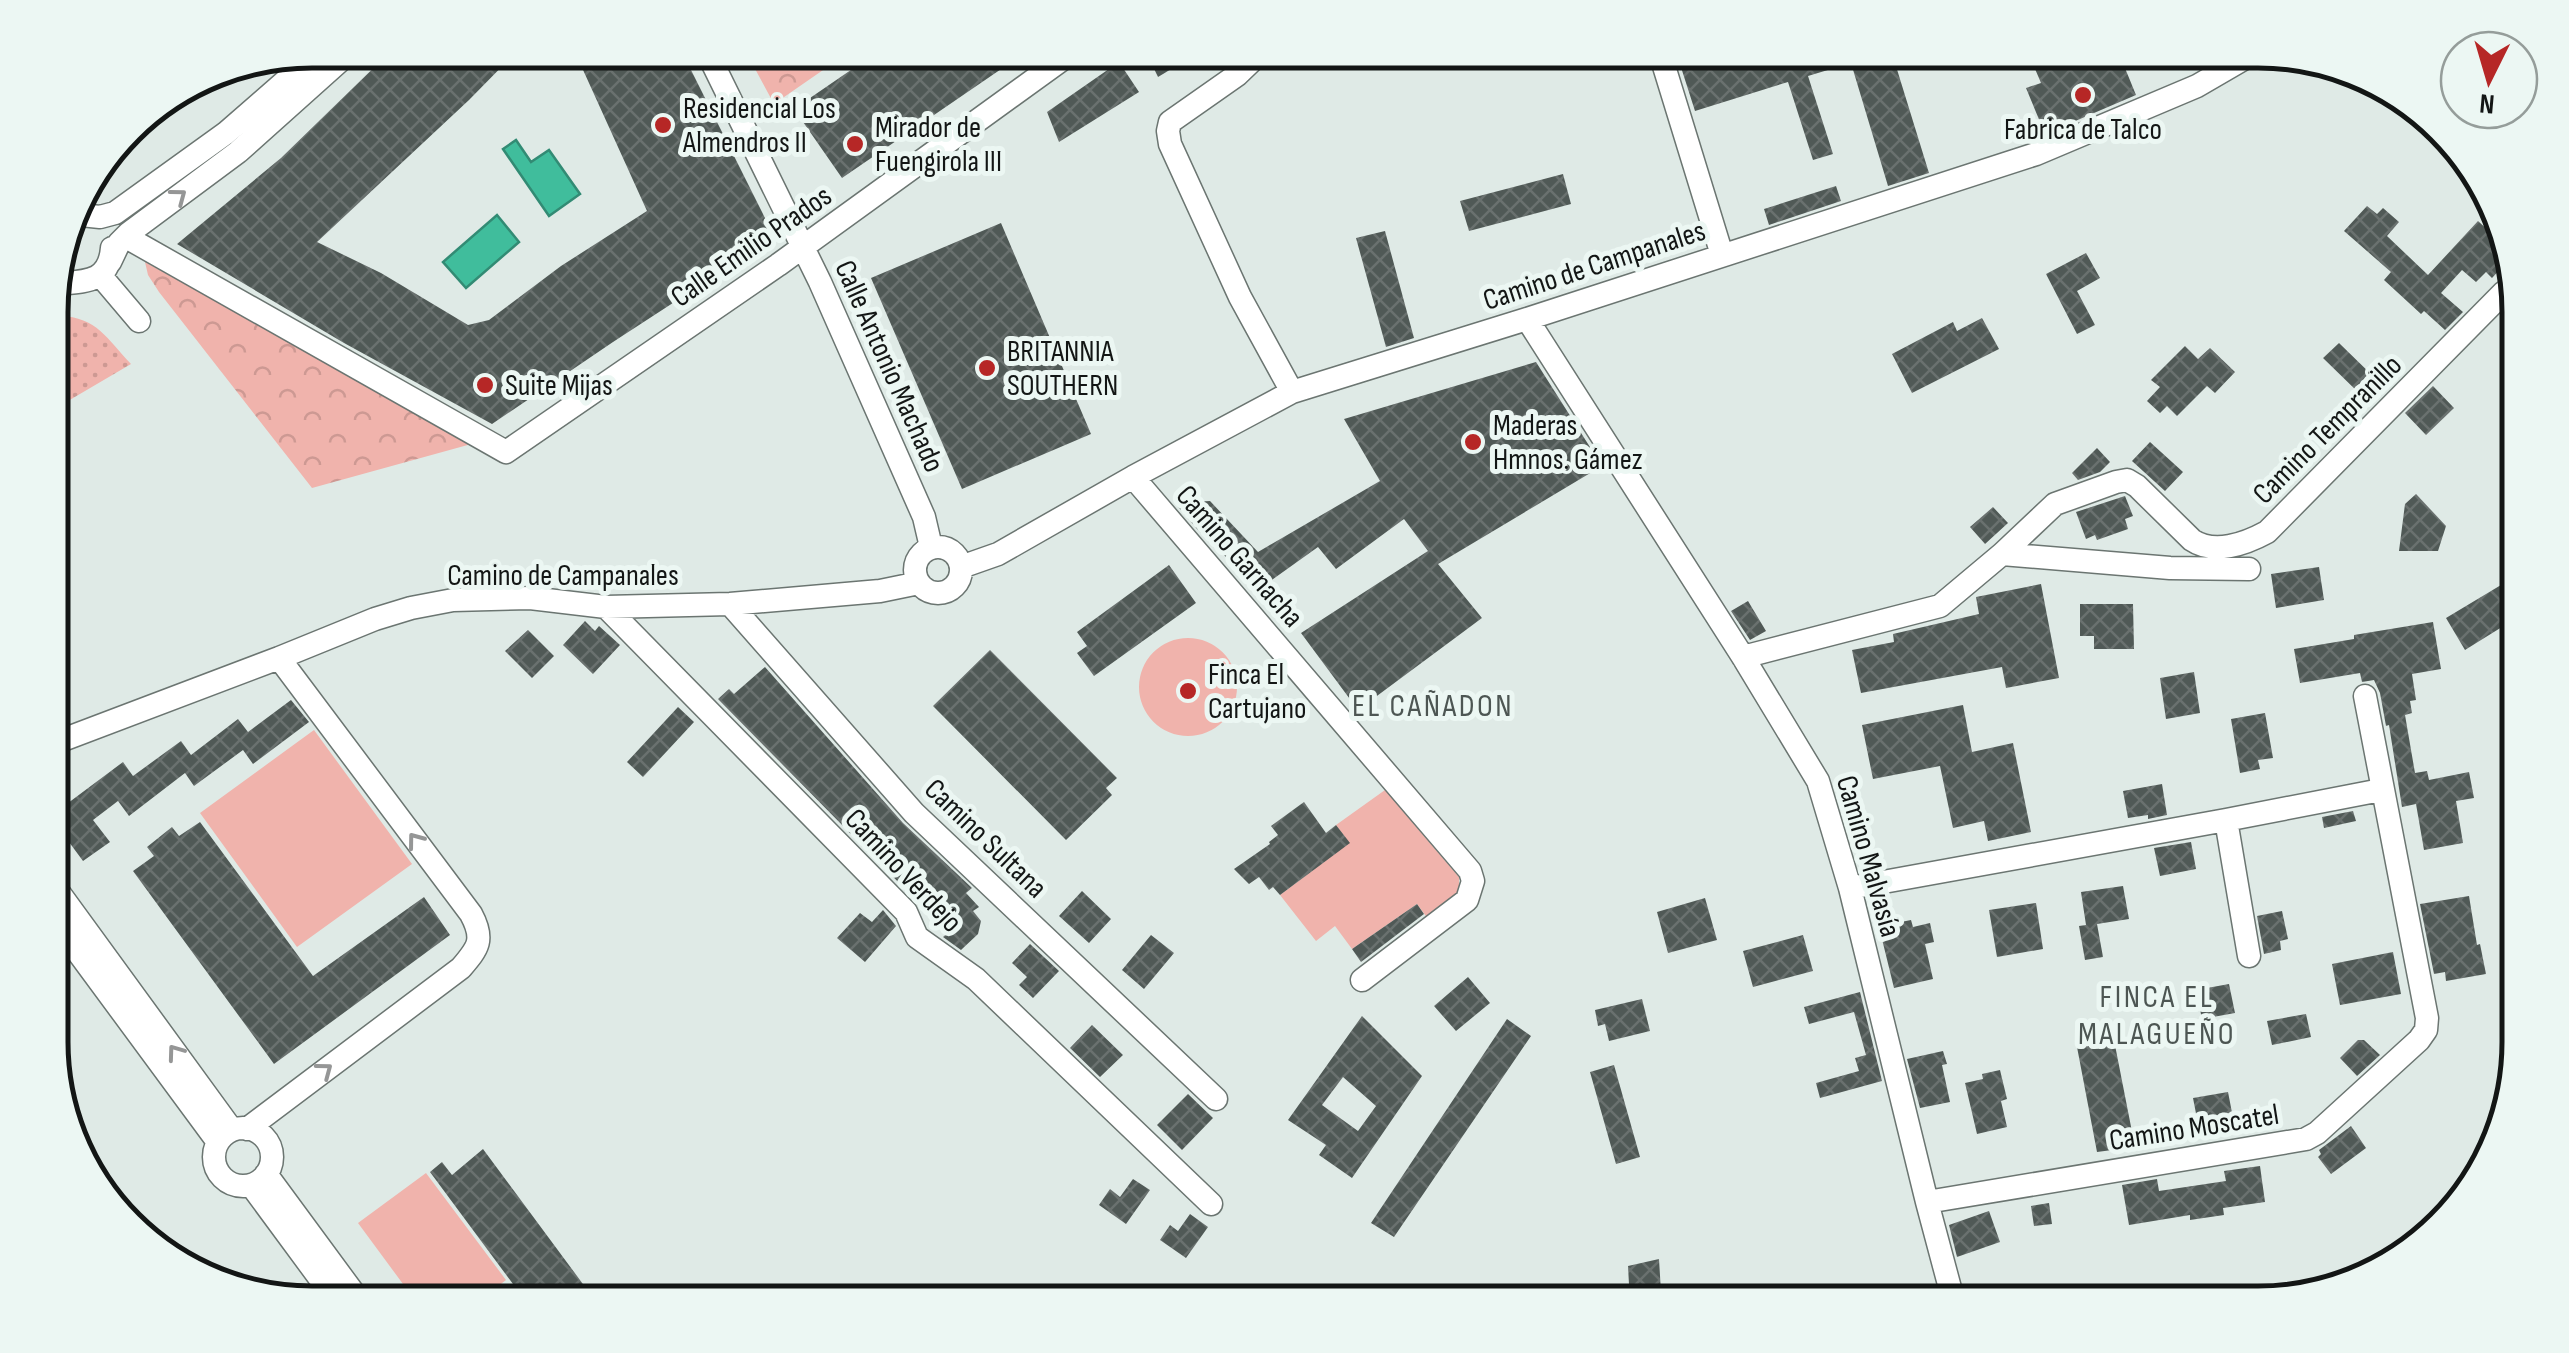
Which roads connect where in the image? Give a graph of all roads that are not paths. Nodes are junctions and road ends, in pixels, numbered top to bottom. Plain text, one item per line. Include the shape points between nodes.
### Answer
1 (332, 68) edge
2 (715, 68) edge
3 (1051, 68) edge
4 (1245, 68) edge
5 (1665, 68) edge
6 (2228, 68) edge
7 (300, 69) edge
8 (87, 216) edge
9 (86, 217) edge
10 (126, 237) junction
11 (803, 248) junction
12 (1722, 255) junction
13 (105, 268) junction
14 (70, 281) edge
15 (2501, 295) edge
16 (1526, 319) junction
17 (139, 321) dead end
18 (1292, 392) junction
19 (1133, 476) junction
20 (931, 547) junction
21 (2002, 554) junction
22 (961, 567) junction
23 (2250, 569) dead end
24 (919, 583) junction
25 (730, 604) junction
26 (606, 607) junction
27 (1743, 657) junction
28 (280, 658) junction
29 (2365, 696) dead end
30 (68, 738) edge
31 (2382, 790) junction
32 (2226, 820) junction
33 (1850, 888) junction
34 (68, 905) edge
35 (68, 936) edge
36 (2249, 956) dead end
37 (1362, 980) dead end
38 (1216, 1099) dead end
39 (232, 1134) junction
40 (258, 1180) junction
41 (1927, 1202) junction
42 (1212, 1204) dead end
43 (1949, 1285) edge
44 (327, 1286) edge
45 (347, 1286) edge

10 -> 1 street via 238,152
2 - 11 street, Calle Antonio Machado
3 - 11 street, Calle Emilio Prados
4 - 18 street via 1170,122 1168,131 1240,297
5 - 12 street
6 - 12 street, Camino de Campanales via 2036,154
7 - 8 street via 226,133 115,213
9 - 13 street via 107,232 112,246
10 - 11 street, Calle Emilio Prados via 506,452
10 - 13 street
11 - 20 street, Calle Antonio Machado
12 - 16 street, Camino de Campanales
13 - 14 street via 85,282
13 - 17 street
15 - 21 street, Camino Tempranillo via 2252,540 2202,547 2127,480 2055,504
16 - 18 street, Camino de Campanales
16 - 27 street, Camino Malvasía
18 - 19 street, Camino de Campanales
19 - 22 street, Camino de Campanales via 998,554
19 - 37 street, Camino Garnacha via 1470,871 1467,900
20 - 22 street via 947,548
20 - 24 street via 915,564
21 - 23 street
21 - 27 street, Camino Tempranillo via 1940,606
22 - 24 street via 958,582 946,591
24 - 25 street, Camino de Campanales
25 - 26 street, Camino de Campanales
25 - 38 street, Camino Sultana via 914,813
26 - 28 street, Camino de Campanales via 530,598 452,600 375,618
26 - 42 street, Camino Verdejo via 906,912 918,938 976,979
27 - 33 street, Camino Malvasía via 1818,780
28 - 30 street, Camino de Campanales
39 -> 28 street via 462,968 479,938 472,914
29 - 31 street, Camino Moscatel
31 - 32 street
31 - 41 street, Camino Moscatel via 2426,1030 2317,1134
32 - 33 street
32 - 36 street
33 - 41 street, Camino Malvasía
39 -> 34 street
35 - 39 street
39 - 40 street via 263,1136 269,1144 271,1164
39 - 40 street via 214,1158 220,1175 234,1185
40 - 44 street
40 - 45 street
41 - 43 street, Camino Malvasía

